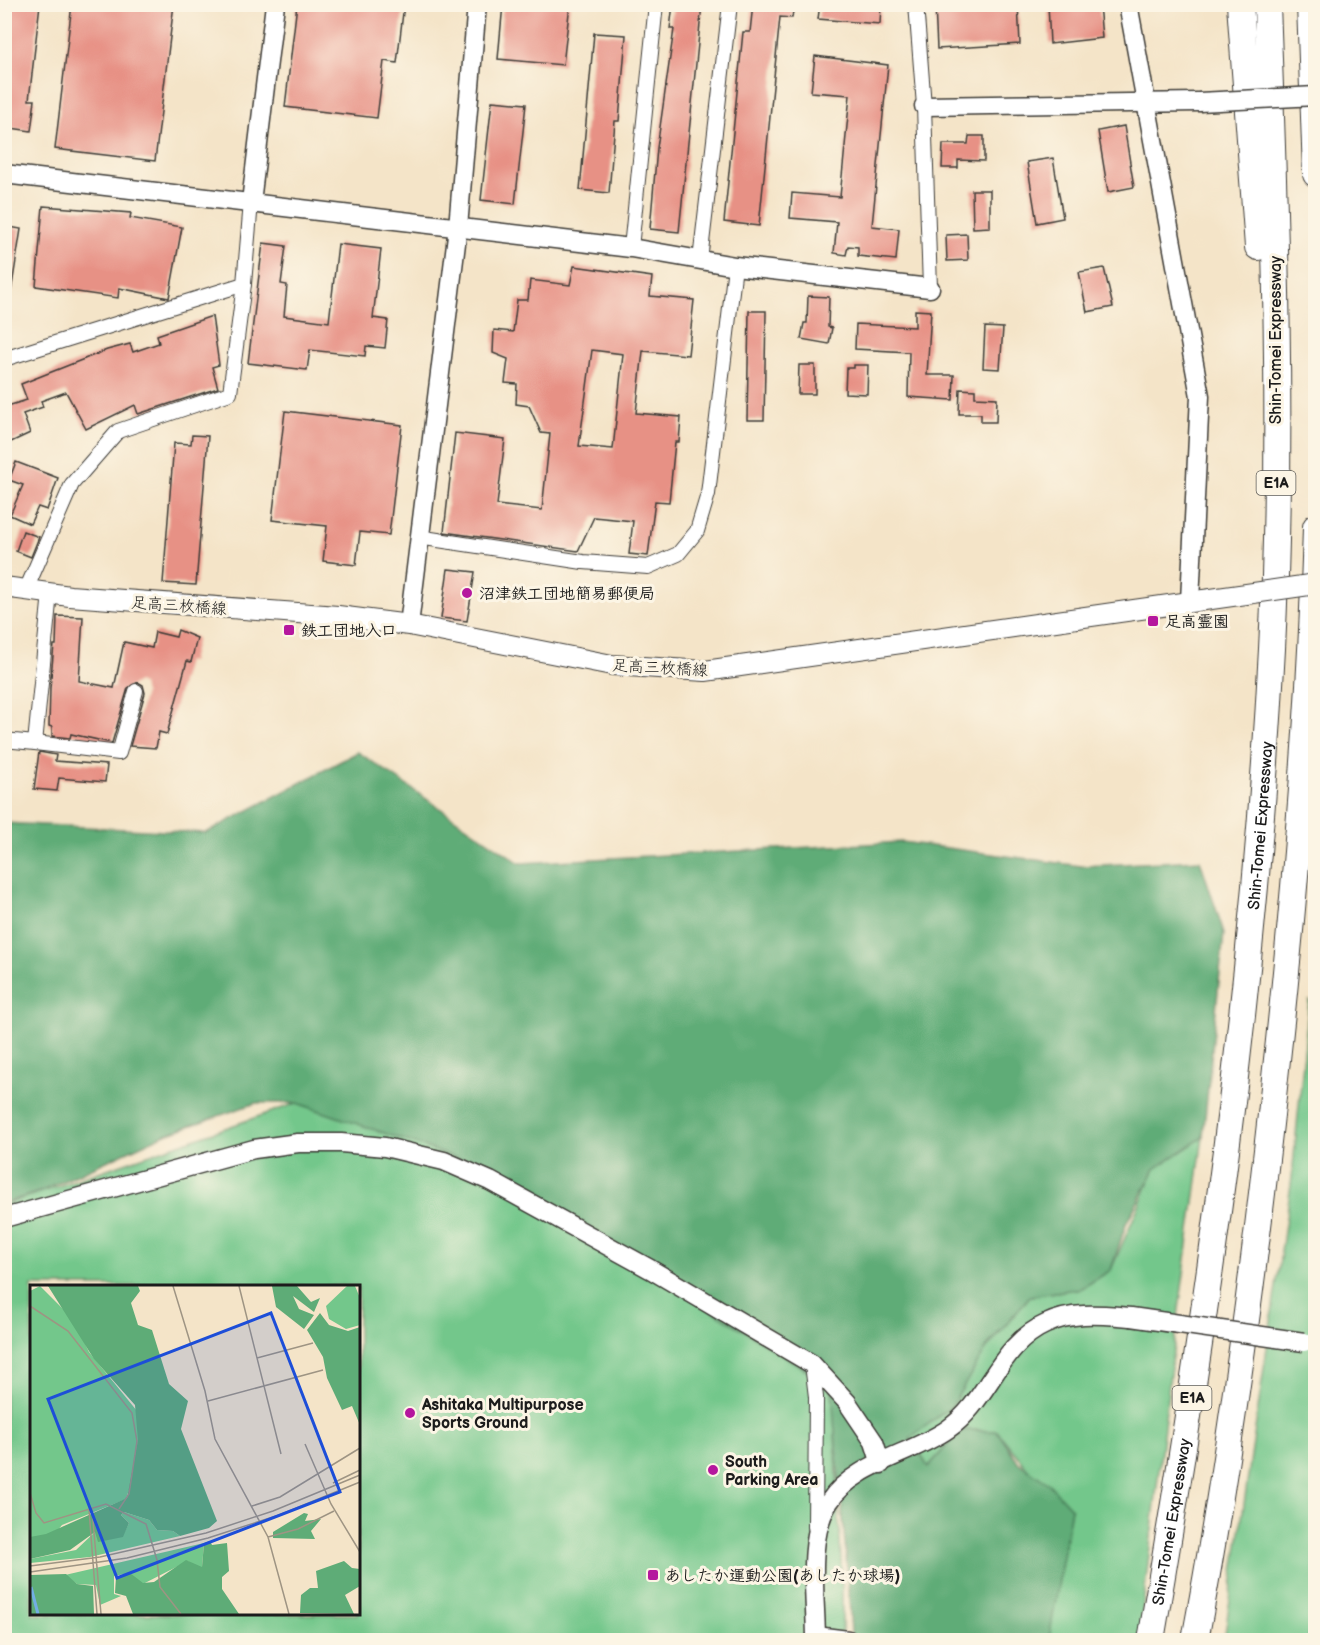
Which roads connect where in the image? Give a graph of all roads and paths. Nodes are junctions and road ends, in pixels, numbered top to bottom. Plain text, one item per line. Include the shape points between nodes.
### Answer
1 (274, 4) edge
2 (477, 4) edge
3 (656, 4) edge
4 (730, 4) edge
5 (916, 4) edge
6 (1128, 4) edge
7 (1240, 4) edge
8 (1267, 4) edge
9 (1310, 4) edge
10 (1315, 4) edge
11 (1314, 84) edge
12 (1145, 104) junction
13 (924, 106) junction
14 (4, 174) edge
15 (1316, 174) edge
16 (251, 202) junction
17 (458, 227) junction
18 (631, 248) junction
19 (700, 260) junction
20 (735, 266) junction
21 (243, 284) junction
22 (930, 288) joint
23 (4, 359) edge
24 (1316, 527) edge
25 (418, 537) junction
26 (1316, 584) edge
27 (4, 587) edge
28 (29, 591) junction
29 (50, 593) junction
30 (1197, 601) junction
31 (409, 625) junction
32 (1272, 646) junction
33 (136, 691) dead end
34 (4, 740) edge
35 (35, 743) junction
36 (4, 1218) edge
37 (1310, 1344) edge
38 (812, 1364) junction
39 (881, 1464) junction
40 (815, 1533) junction
41 (816, 1638) edge
42 (848, 1641) edge
43 (1151, 1641) edge
44 (1195, 1641) edge

1 - 16 street
2 - 17 street
3 - 18 street
4 - 19 street
5 - 13 street
6 - 12 street
7 - 32 highway via 1257,203
8 - 32 highway, Shin-Tomei Expressway / E1A via 1275,212
9 - 11 highway
10 - 11 highway
11 - 12 street, bridge via 1199,102
11 - 15 highway
12 - 13 street
12 - 30 street via 1200,396
13 - 22 street
14 - 16 street
16 - 17 street
16 - 21 street
17 - 18 street
17 - 25 street
18 - 19 street
19 - 20 street
20 - 22 street
20 - 25 street via 708,494 698,531 678,554 648,567 582,562
21 - 23 street
21 - 28 street via 230,393 118,431 72,484
24 - 44 highway, E1A via 1307,723 1288,961 1243,1354
25 - 31 street
26 - 30 main road, 足高三枚橋線, bridge
27 - 28 main road, 足高三枚橋線
28 - 29 main road, 足高三枚橋線
29 - 31 main road, 足高三枚橋線
29 - 35 street
30 - 31 main road, 足高三枚橋線 via 705,671 612,665
32 - 43 highway, Shin-Tomei Expressway / E1A via 1249,960 1201,1344
33 - 35 street via 119,753
34 - 35 street
36 - 38 street via 254,1149 298,1143 385,1147 444,1161 490,1181
37 - 39 street, bridge via 1131,1317 1078,1314 1045,1324 1014,1345 974,1404 948,1429
38 - 39 street via 847,1402 874,1442
38 - 40 street via 816,1397
39 - 40 street via 843,1483 828,1503
40 - 41 street
41 - 42 street

